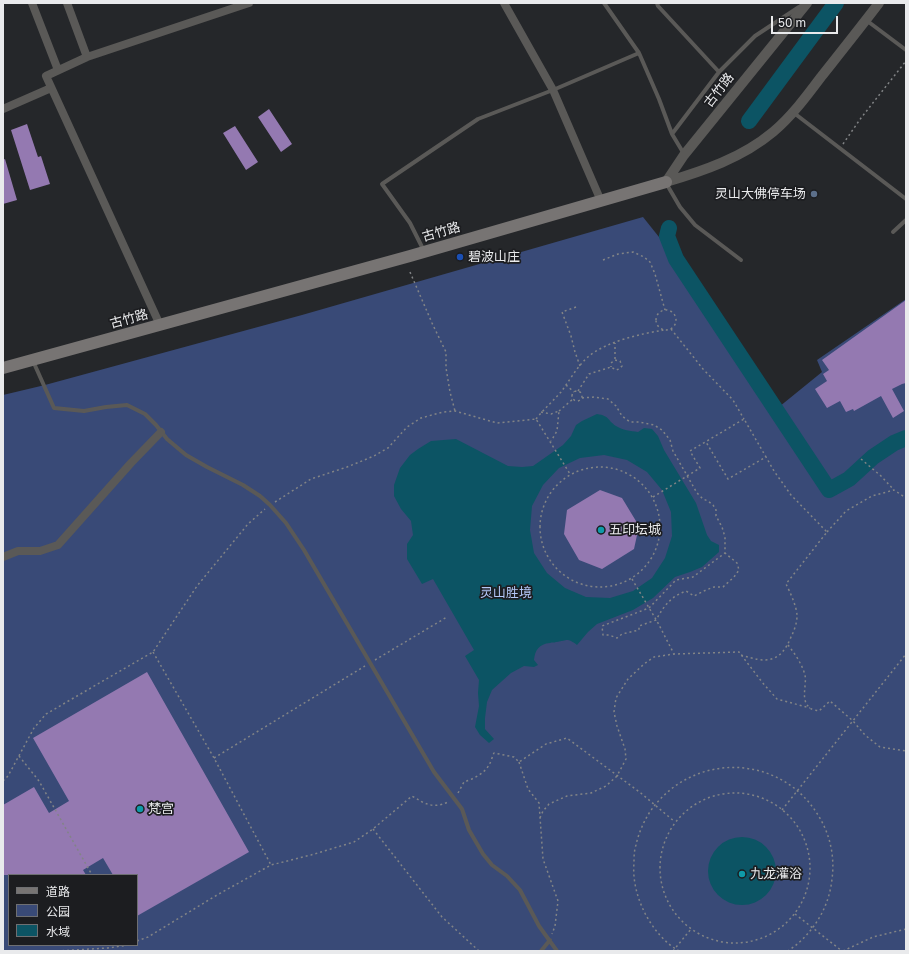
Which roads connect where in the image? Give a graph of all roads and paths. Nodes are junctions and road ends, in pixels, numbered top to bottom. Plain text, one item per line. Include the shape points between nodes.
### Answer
1 (32, 3) edge
2 (67, 3) edge
3 (249, 3) edge
4 (504, 3) edge
5 (604, 3) edge
6 (657, 3) edge
7 (806, 3) edge
8 (879, 3) edge
9 (866, 20) junction
10 (906, 50) edge
11 (639, 53) junction
12 (87, 57) junction
13 (906, 61) edge
14 (58, 70) junction
15 (719, 72) junction
16 (51, 88) junction
17 (553, 90) junction
18 (3, 109) edge
19 (793, 113) junction
20 (672, 134) junction
21 (840, 148) junction
22 (684, 155) junction
23 (666, 182) junction
24 (906, 199) edge
25 (601, 201) junction
26 (906, 220) edge
27 (893, 232) dead end
28 (424, 252) junction
29 (603, 260) dead end
30 (741, 260) dead end
31 (410, 272) dead end
32 (576, 307) dead end
33 (665, 310) junction
34 (160, 325) junction
35 (671, 329) junction
36 (664, 330) junction
37 (615, 343) junction
38 (32, 360) junction
39 (615, 360) junction
40 (580, 366) junction
41 (611, 367) junction
42 (3, 368) edge
43 (566, 384) junction
44 (578, 391) junction
45 (574, 392) junction
46 (582, 398) junction
47 (573, 399) junction
48 (455, 411) junction
49 (559, 411) junction
50 (542, 412) junction
51 (744, 418) junction
52 (536, 419) junction
53 (161, 432) junction
54 (551, 441) junction
55 (706, 442) junction
56 (766, 457) junction
57 (862, 459) dead end
58 (570, 474) junction
59 (688, 476) junction
60 (894, 490) junction
61 (653, 497) junction
62 (906, 498) edge
63 (270, 505) junction
64 (827, 532) junction
65 (725, 553) junction
66 (3, 557) edge
67 (631, 578) junction
68 (648, 607) junction
69 (447, 617) dead end
70 (656, 620) junction
71 (788, 645) junction
72 (153, 652) junction
73 (674, 654) junction
74 (906, 654) edge
75 (741, 655) junction
76 (371, 663) junction
77 (810, 708) junction
78 (853, 721) junction
79 (906, 751) edge
80 (19, 756) junction
81 (214, 758) junction
82 (519, 762) junction
83 (617, 776) junction
84 (3, 781) edge
85 (798, 790) junction
86 (453, 797) junction
87 (655, 805) junction
88 (782, 810) junction
89 (540, 818) junction
90 (676, 822) junction
91 (373, 829) junction
92 (271, 865) junction
93 (91, 874) edge
94 (795, 914) junction
95 (813, 928) junction
96 (691, 929) junction
97 (906, 929) edge
98 (550, 940) junction
99 (138, 941) edge
100 (121, 946) edge
101 (675, 949) junction
102 (57, 951) edge
103 (479, 951) edge
104 (541, 951) edge
105 (557, 951) edge
106 (673, 951) edge
107 (679, 951) edge
108 (788, 951) edge
109 (842, 951) edge

1 - 14 street
2 - 12 street
3 - 12 street
4 - 17 street
5 - 11 lane
6 - 15 lane
7 - 15 lane via 755,36
7 - 22 street, 古竹路
8 - 9 street
9 - 10 lane
9 - 19 street
11 - 17 lane
11 - 20 lane
12 - 14 street
13 - 21 path
14 - 16 street via 46,76
15 - 20 lane
16 - 18 street
16 - 34 street
17 - 25 street
17 - 28 lane via 478,119 382,184 410,223
19 - 21 lane
19 - 23 street via 773,132 750,148 725,161
20 - 22 lane
21 - 24 lane
22 - 23 street, 古竹路
23 - 25 main road, 古竹路
23 - 30 lane via 695,225
25 - 28 main road, 古竹路
26 - 27 lane
28 - 34 main road, 古竹路
29 - 33 path via 633,252 644,256 655,274
31 - 48 path via 446,352 446,368
32 - 40 path via 562,312
33 - 35 path via 672,311 676,316 676,324
33 - 36 path via 658,313 656,319 658,326
34 - 38 main road, 古竹路
35 - 36 path
35 - 51 path via 703,369 733,400
36 - 37 path
37 - 39 path
37 - 40 path via 597,350
38 - 42 main road, 古竹路
38 - 53 lane via 54,408 84,411 126,405 145,414
39 - 41 path
39 - 41 path via 620,361 622,366 616,370
40 - 43 path
41 - 44 path via 590,374
43 - 45 path
43 - 50 path
44 - 45 path
44 - 46 path
45 - 47 path
46 - 47 path via 578,401
46 - 59 path via 608,399 630,422 654,425 662,430 670,440 673,451
47 - 49 path
48 - 52 path via 497,423
48 - 63 path via 422,418 407,427 388,448 360,462 310,479
49 - 50 path via 551,414
49 - 54 path via 557,430
50 - 52 path
51 - 55 path
51 - 56 path
52 - 54 path
53 - 63 lane via 186,455 243,485
53 - 66 street via 58,546 18,551
54 - 58 path
55 - 56 path via 728,479
55 - 59 path via 690,451 700,468
56 - 64 path via 791,495
57 - 60 path
58 - 61 path via 595,466 622,470 645,486
58 - 67 path via 548,495 542,508 540,523 545,551 553,564 575,582 604,587
59 - 61 path
59 - 65 path via 697,493 716,510 725,537
60 - 62 path
60 - 64 path via 872,496 846,511
61 - 67 path via 658,510 660,536 650,560
63 - 72 path via 248,524 197,586
63 - 76 lane via 304,550
64 - 71 path via 786,584 797,616
65 - 68 path via 693,577 676,580
65 - 70 path via 737,563 739,570 734,577 723,587 706,590 694,596 686,591 679,594 663,607
67 - 68 path
68 - 70 path
68 - 70 path via 602,626 603,635 617,638
69 - 76 path
70 - 73 path
71 - 75 path via 781,654 770,660 757,660
71 - 77 path via 798,659 805,676 804,694
72 - 80 path via 46,714 34,728
72 - 81 path
73 - 75 path via 739,652
73 - 83 path via 654,657 644,664 628,679 616,698 614,712 626,759
74 - 78 path
75 - 77 path via 777,698
76 - 81 path
76 - 86 lane via 434,772
77 - 78 path via 819,711 830,701
78 - 79 path via 880,747
78 - 85 path
80 - 84 path
80 - 93 path via 38,781
81 - 92 path
82 - 83 path via 546,744 566,738
82 - 86 path via 514,757 494,752 489,766 472,780 464,782
82 - 89 path via 528,789 539,803
83 - 87 path
83 - 89 path via 606,786 591,793 566,796 549,804
85 - 87 path via 778,778 757,770 719,768 690,777 671,789
85 - 88 path
85 - 95 path via 813,806 824,825 834,867 831,889 824,910
86 - 91 path via 447,803 436,806 412,796
86 - 98 lane via 462,809 469,830 483,854 520,890
87 - 90 path
87 - 101 path via 643,824 636,846 633,869 635,885 645,914 658,933
88 - 90 path via 765,799 746,794 726,793 707,798 690,808
88 - 94 path via 799,829 810,859 804,897
89 - 98 path via 543,859 558,901 555,926
90 - 96 path via 666,840 661,859 661,879 670,904
91 - 92 path via 354,842
91 - 103 path via 442,917
92 - 99 path
94 - 95 path
94 - 96 path via 765,937 746,942 727,943 708,938
95 - 108 path
95 - 109 path
96 - 101 path
97 - 109 path via 873,938
98 - 104 lane
98 - 105 lane
100 - 102 path
101 - 106 path
101 - 107 path

